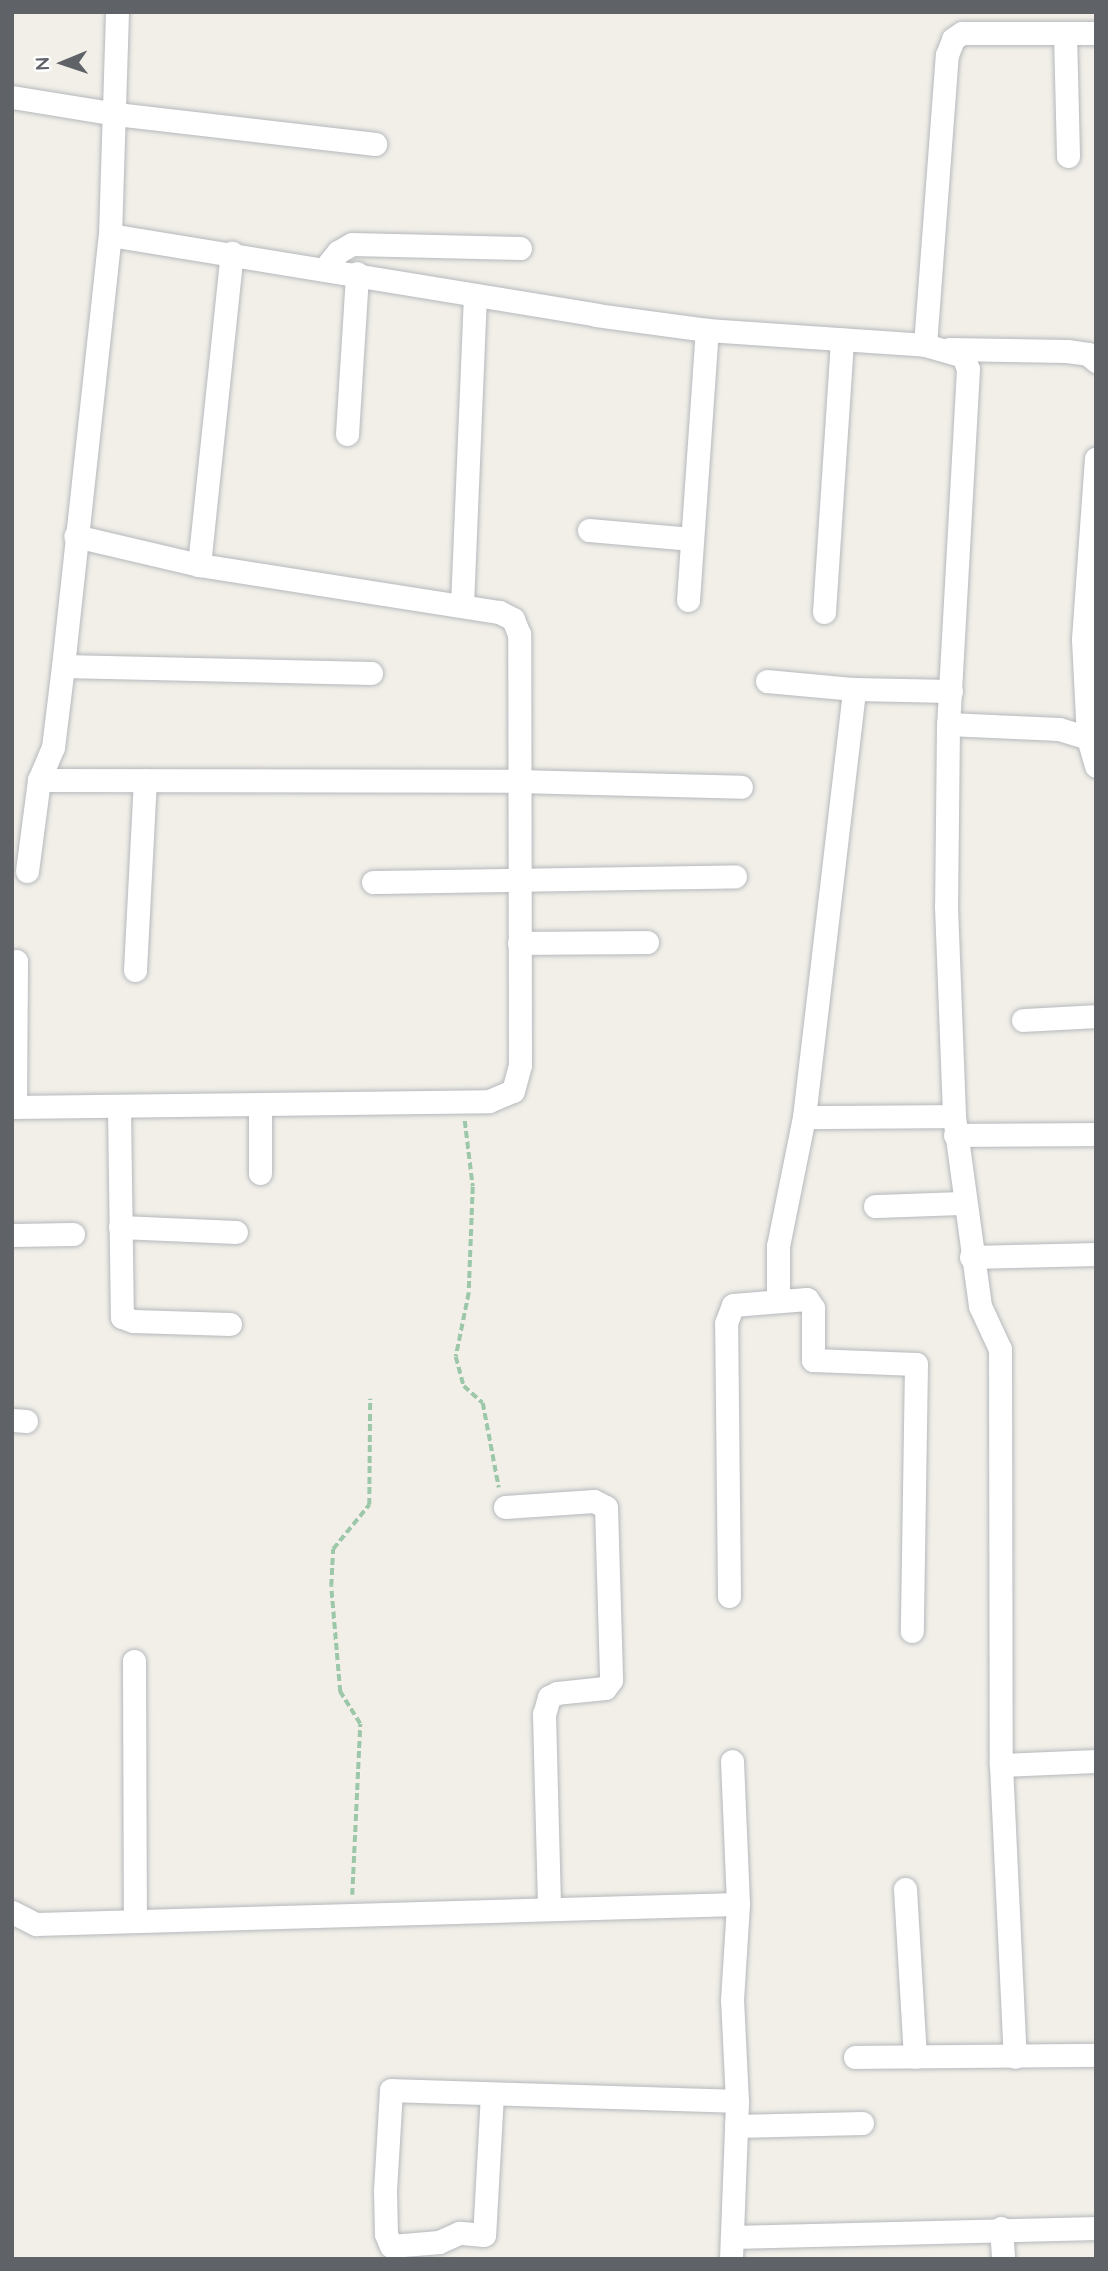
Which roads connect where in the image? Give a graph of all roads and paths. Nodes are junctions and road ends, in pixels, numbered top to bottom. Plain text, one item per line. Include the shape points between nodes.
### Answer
1 (117, 12) edge
2 (1065, 33) junction
3 (1096, 33) edge
4 (12, 97) edge
5 (116, 114) junction
6 (375, 145) dead end
7 (1068, 156) dead end
8 (110, 235) junction
9 (520, 247) dead end
10 (232, 253) junction
11 (326, 268) junction
12 (357, 273) junction
13 (475, 295) junction
14 (707, 330) junction
15 (842, 340) junction
16 (925, 345) junction
17 (949, 349) junction
18 (1096, 361) edge
19 (347, 434) dead end
20 (1096, 458) edge
21 (589, 530) dead end
22 (1094, 535) edge
23 (75, 536) junction
24 (692, 539) junction
25 (200, 565) junction
26 (688, 600) dead end
27 (462, 605) junction
28 (824, 612) dead end
29 (63, 666) junction
30 (371, 673) dead end
31 (767, 681) dead end
32 (854, 689) junction
33 (951, 691) junction
34 (948, 724) junction
35 (1088, 738) junction
36 (1096, 766) edge
37 (39, 780) junction
38 (145, 780) junction
39 (517, 781) junction
40 (741, 787) dead end
41 (27, 871) dead end
42 (735, 876) dead end
43 (518, 877) junction
44 (373, 882) dead end
45 (647, 942) dead end
46 (519, 943) junction
47 (16, 961) dead end
48 (135, 970) dead end
49 (1096, 1016) edge
50 (1023, 1020) dead end
51 (463, 1101) junction
52 (260, 1105) junction
53 (13, 1107) edge
54 (119, 1108) junction
55 (804, 1117) junction
56 (954, 1125) junction
57 (1096, 1134) edge
58 (260, 1173) dead end
59 (963, 1203) junction
60 (875, 1206) dead end
61 (120, 1227) junction
62 (236, 1232) dead end
63 (73, 1234) dead end
64 (12, 1235) edge
65 (1096, 1254) edge
66 (971, 1257) junction
67 (778, 1300) junction
68 (230, 1324) dead end
69 (370, 1399) dead end
70 (505, 1507) joint
71 (729, 1596) dead end
72 (912, 1631) dead end
73 (134, 1661) dead end
74 (732, 1760) dead end
75 (1096, 1761) edge
76 (1001, 1765) junction
77 (905, 1889) dead end
78 (738, 1903) junction
79 (549, 1909) junction
80 (12, 1912) edge
81 (351, 1914) junction
82 (135, 1921) junction
83 (1096, 2055) edge
84 (855, 2057) dead end
85 (915, 2057) junction
86 (1015, 2057) junction
87 (492, 2094) junction
88 (737, 2101) junction
89 (862, 2123) dead end
90 (736, 2126) junction
91 (1000, 2228) junction
92 (1096, 2228) edge
93 (732, 2248) edge
94 (1003, 2259) edge

1 - 5 street
2 - 3 street
2 - 7 street
2 - 16 street via 962,33 953,39 947,55
4 - 5 street
5 - 6 street
5 - 8 street
8 - 10 street
8 - 23 street
9 - 11 street via 352,244 338,252
10 - 11 street
10 - 25 street
11 - 12 street
12 - 13 street
12 - 19 street
13 - 14 street
13 - 27 street
14 - 15 street
14 - 24 street
15 - 16 street
15 - 28 street
16 - 17 street
17 - 18 street via 1067,351 1088,354
17 - 33 street via 963,356 968,369
20 - 22 street
21 - 24 street
22 - 35 street via 1083,639
23 - 25 street
23 - 29 street
24 - 26 street
25 - 27 street
27 - 39 street via 513,619 519,634
29 - 30 street
29 - 37 street via 53,747
31 - 32 street
32 - 33 street
32 - 55 street
33 - 34 street
34 - 35 street via 1059,729
34 - 56 street via 946,906
35 - 36 street
37 - 38 street
37 - 41 street
38 - 39 street
38 - 48 street
39 - 40 street
39 - 43 street
42 - 43 street
43 - 44 street
43 - 46 street
45 - 46 street
46 - 51 street via 520,1065 513,1091 489,1101
47 - 53 street
49 - 50 street
51 - 52 street
51 - 70 path via 473,1187 469,1293 456,1357 464,1386 483,1403
52 - 54 street
52 - 58 street
53 - 54 street
54 - 61 street
55 - 56 street
55 - 67 street via 778,1246
56 - 57 street
56 - 59 street
59 - 60 street
59 - 66 street
61 - 62 street
61 - 68 street via 119,1310 125,1320
63 - 64 street
65 - 66 street
66 - 76 street via 980,1306 1000,1349
67 - 71 street via 733,1305 726,1323
67 - 72 street via 807,1299 813,1308 813,1360 916,1364
69 - 81 path via 369,1505 333,1549 331,1586 340,1692 360,1724
70 - 79 street via 594,1501 606,1507 611,1680 605,1688 549,1697 544,1714
73 - 82 street
74 - 78 street
75 - 76 street
76 - 86 street
77 - 85 street
78 - 79 street
78 - 88 street via 732,2000
79 - 81 street
80 - 82 street via 36,1924
81 - 82 street
83 - 86 street
84 - 85 street
85 - 86 street
87 - 87 street via 391,2090 385,2192 387,2242 391,2246 439,2242 459,2233 484,2235
87 - 88 street
88 - 90 street
89 - 90 street
90 - 93 street
91 - 92 street
91 - 93 street
91 - 94 street

